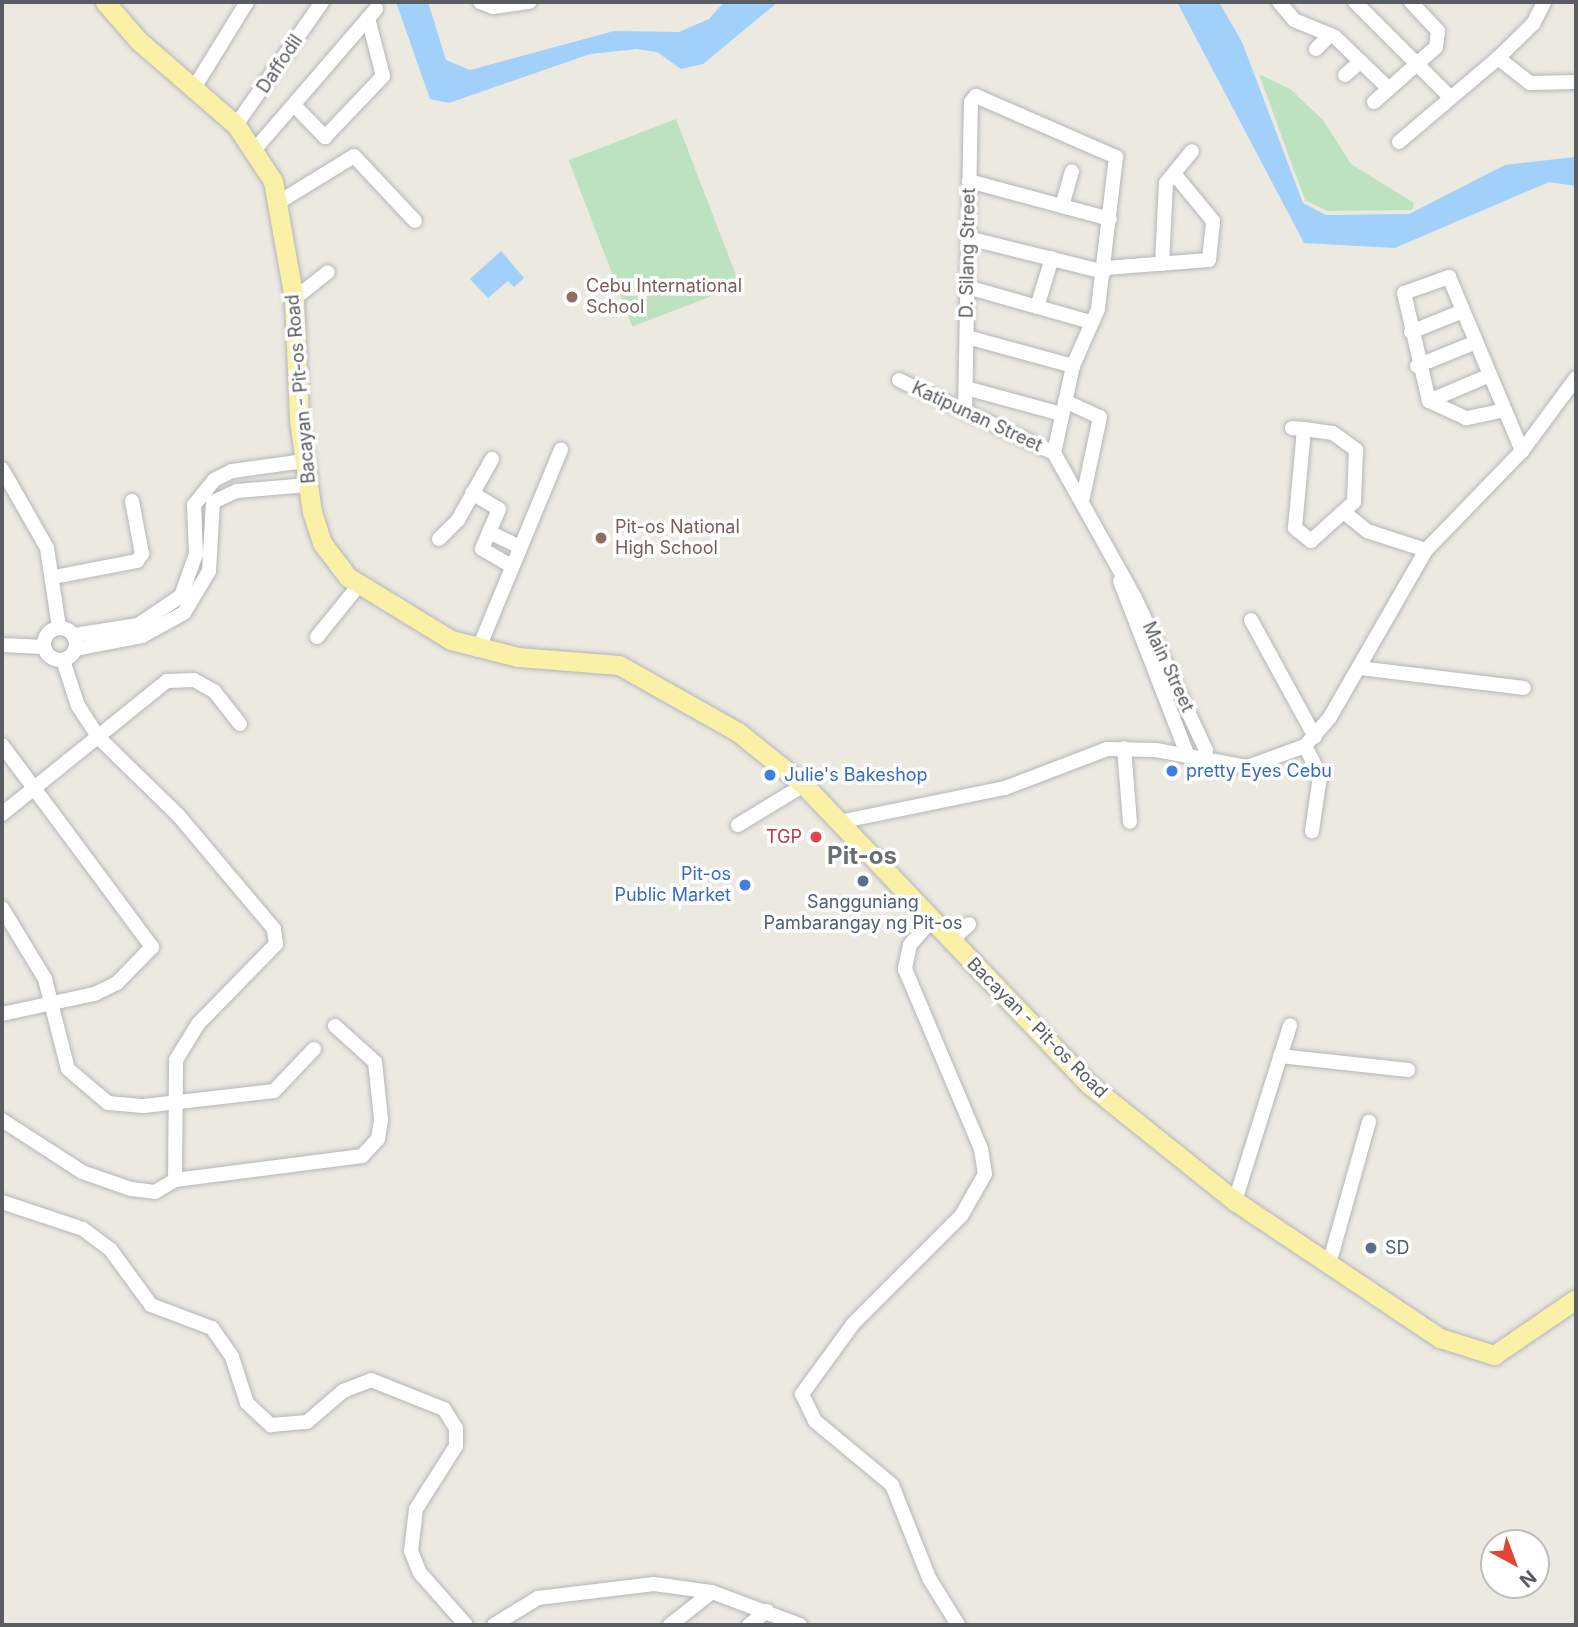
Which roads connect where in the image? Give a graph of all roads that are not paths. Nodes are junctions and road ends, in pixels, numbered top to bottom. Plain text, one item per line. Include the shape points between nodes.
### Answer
1 (105, 2) edge
2 (247, 2) edge
3 (322, 2) edge
4 (480, 2) edge
5 (530, 2) edge
6 (1279, 2) edge
7 (1355, 2) edge
8 (1411, 2) edge
9 (1544, 2) edge
10 (1330, 35) junction
11 (1316, 49) dead end
12 (1499, 58) junction
13 (1361, 61) junction
14 (1416, 63) junction
15 (1345, 75) dead end
16 (1576, 82) edge
17 (194, 88) junction
18 (1388, 88) junction
19 (1450, 97) junction
20 (1374, 102) dead end
21 (294, 105) junction
22 (236, 125) junction
23 (1399, 142) dead end
24 (256, 148) junction
25 (1192, 151) dead end
26 (1072, 171) dead end
27 (1176, 176) junction
28 (969, 181) junction
29 (279, 202) junction
30 (1062, 206) junction
31 (1110, 219) junction
32 (415, 222) dead end
33 (968, 238) junction
34 (1052, 258) junction
35 (1162, 264) junction
36 (1105, 270) junction
37 (328, 272) dead end
38 (967, 287) junction
39 (295, 299) junction
40 (1037, 307) junction
41 (1463, 310) junction
42 (1091, 322) junction
43 (1411, 332) junction
44 (967, 337) junction
45 (1476, 342) junction
46 (1073, 366) junction
47 (1417, 366) junction
48 (1490, 375) junction
49 (1576, 378) edge
50 (900, 380) dead end
51 (966, 388) junction
52 (1429, 401) junction
53 (1063, 408) junction
54 (1504, 410) junction
55 (965, 412) junction
56 (561, 450) dead end
57 (1522, 451) junction
58 (1054, 453) junction
59 (492, 459) dead end
60 (304, 461) junction
61 (2, 469) edge
62 (232, 471) junction
63 (308, 485) junction
64 (237, 491) junction
65 (472, 493) junction
66 (132, 501) dead end
67 (1082, 502) junction
68 (1345, 513) junction
69 (489, 532) junction
70 (439, 539) dead end
71 (518, 546) junction
72 (1426, 550) junction
73 (510, 565) junction
74 (54, 577) junction
75 (1120, 579) junction
76 (359, 585) junction
77 (1251, 620) dead end
78 (59, 627) junction
79 (140, 631) junction
80 (317, 637) dead end
81 (75, 642) junction
82 (2, 645) edge
83 (44, 647) junction
84 (478, 650) junction
85 (63, 660) junction
86 (1359, 668) junction
87 (1524, 688) dead end
88 (240, 724) dead end
89 (99, 738) junction
90 (1310, 741) junction
91 (2, 745) edge
92 (1124, 748) junction
93 (1188, 756) junction
94 (1204, 760) junction
95 (804, 785) junction
96 (33, 788) junction
97 (2, 814) edge
98 (839, 822) junction
99 (1130, 822) dead end
100 (738, 825) dead end
101 (1312, 831) dead end
102 (2, 908) edge
103 (929, 923) junction
104 (969, 924) dead end
105 (950, 942) junction
106 (52, 1004) junction
107 (2, 1014) edge
108 (1290, 1025) dead end
109 (335, 1026) dead end
110 (314, 1049) dead end
111 (1280, 1056) junction
112 (1408, 1070) dead end
113 (178, 1101) junction
114 (2, 1120) edge
115 (1368, 1122) dead end
116 (175, 1181) junction
117 (1235, 1201) junction
118 (2, 1202) edge
119 (1329, 1264) junction
120 (1576, 1299) edge
121 (712, 1592) junction
122 (767, 1611) junction
123 (466, 1625) edge
124 (494, 1625) edge
125 (670, 1625) edge
126 (749, 1625) edge
127 (800, 1625) edge
128 (958, 1625) edge

1 - 17 main road, Bacayan - Pit-os Road
2 - 17 street
3 - 22 street, Daffodil
4 - 5 street
6 - 10 street via 1294,20
7 - 14 street
8 - 14 street via 1438,31 1436,47
9 - 12 street via 1533,24
10 - 11 street
10 - 13 street
12 - 16 street via 1530,83
12 - 19 street
13 - 15 street
13 - 18 street
14 - 18 street
14 - 19 street
17 - 22 main road, Bacayan - Pit-os Road
18 - 20 street
19 - 23 street
21 - 21 street via 325,137 383,76 372,14
21 - 24 street
22 - 24 main road, Bacayan - Pit-os Road
24 - 29 main road, Bacayan - Pit-os Road
25 - 27 street
26 - 30 street
27 - 35 street via 1166,183
27 - 35 street via 1213,220 1209,260
28 - 30 street
28 - 31 street, D. Silang Street via 976,96 1115,155
28 - 33 street, D. Silang Street
29 - 32 street via 354,156
29 - 39 main road, Bacayan - Pit-os Road
30 - 31 street
31 - 36 street
33 - 34 street
33 - 38 street, D. Silang Street
34 - 36 street
34 - 40 street
35 - 36 street
36 - 42 street
37 - 39 street
38 - 40 street
38 - 44 street, D. Silang Street
39 - 60 main road, Bacayan - Pit-os Road
40 - 42 street
41 - 43 street
41 - 43 street via 1449,277 1427,281 1404,293
41 - 45 street
42 - 46 street
43 - 47 street
44 - 46 street
44 - 51 street, D. Silang Street
45 - 47 street
45 - 48 street
46 - 53 street
47 - 52 street
48 - 52 street
48 - 54 street
49 - 57 street
50 - 55 street, Katipunan Street
51 - 53 street
51 - 55 street, D. Silang Street
52 - 54 street via 1466,418
53 - 58 street
53 - 67 street via 1100,417
54 - 57 street
55 - 58 street, Katipunan Street
56 - 71 street
57 - 72 street
58 - 67 street, Main Street
59 - 65 street
60 - 62 street
60 - 63 main road, Bacayan - Pit-os Road
61 - 74 street via 36,521
62 - 64 street
62 - 79 street via 201,490 194,505 189,585
63 - 64 street
63 - 76 main road, Bacayan - Pit-os Road via 322,543
64 - 79 street via 213,502 208,514 210,560 197,599 173,623
65 - 69 street via 499,509
65 - 70 street
66 - 74 street via 142,554 137,561
67 - 75 street, Main Street
68 - 68 street via 1321,538 1307,540 1294,528 1298,428 1333,433 1356,450 1357,492
68 - 72 street via 1367,531
69 - 71 street
69 - 73 street via 482,549
71 - 73 street
72 - 86 street
73 - 84 street
74 - 78 street
75 - 93 street, Main Street
75 - 94 street, Main Street via 1135,598 1206,750
76 - 80 street
76 - 84 main road, Bacayan - Pit-os Road
77 - 90 street
78 - 81 street
78 - 83 street via 46,636
79 - 81 street
81 - 85 street
82 - 83 street
83 - 85 street
84 - 95 main road, Bacayan - Pit-os Road via 619,665 649,677 738,732
85 - 89 street via 78,706
86 - 87 street
86 - 90 street
88 - 89 street via 204,685 167,681
89 - 96 street
89 - 113 street via 178,815 277,936 182,1051
90 - 94 street via 1247,767
90 - 101 street via 1320,776
91 - 96 street
92 - 93 street
92 - 98 street via 1083,756 1005,788
92 - 99 street
93 - 94 street
95 - 98 main road, Bacayan - Pit-os Road
95 - 100 street
96 - 97 street
96 - 106 street via 152,942 117,983
98 - 103 main road, Bacayan - Pit-os Road
102 - 106 street via 35,955
103 - 105 main road, Bacayan - Pit-os Road
103 - 128 street via 910,944 905,969 981,1149 985,1174 961,1216 853,1324 802,1394 815,1421 892,1485 929,1578
104 - 105 street
105 - 117 main road, Bacayan - Pit-os Road via 1090,1085
106 - 107 street
106 - 113 street via 61,1054 92,1094 108,1103
108 - 111 street
109 - 116 street via 375,1062 382,1119 378,1139 362,1156
110 - 113 street via 274,1091
111 - 112 street
111 - 117 street
113 - 116 street
114 - 116 street via 82,1172 155,1192
115 - 119 street
117 - 119 main road, Bacayan - Pit-os Road
118 - 123 street via 83,1229 110,1249 151,1305 212,1328 232,1357 247,1403 271,1425 307,1422 343,1391 371,1380 444,1409 456,1428 456,1446 416,1509 411,1552 420,1573
119 - 120 main road, Bacayan - Pit-os Road via 1440,1338 1478,1355 1506,1350
121 - 122 street
121 - 124 street via 654,1584 553,1595 523,1605
121 - 125 street
122 - 126 street
122 - 127 street

